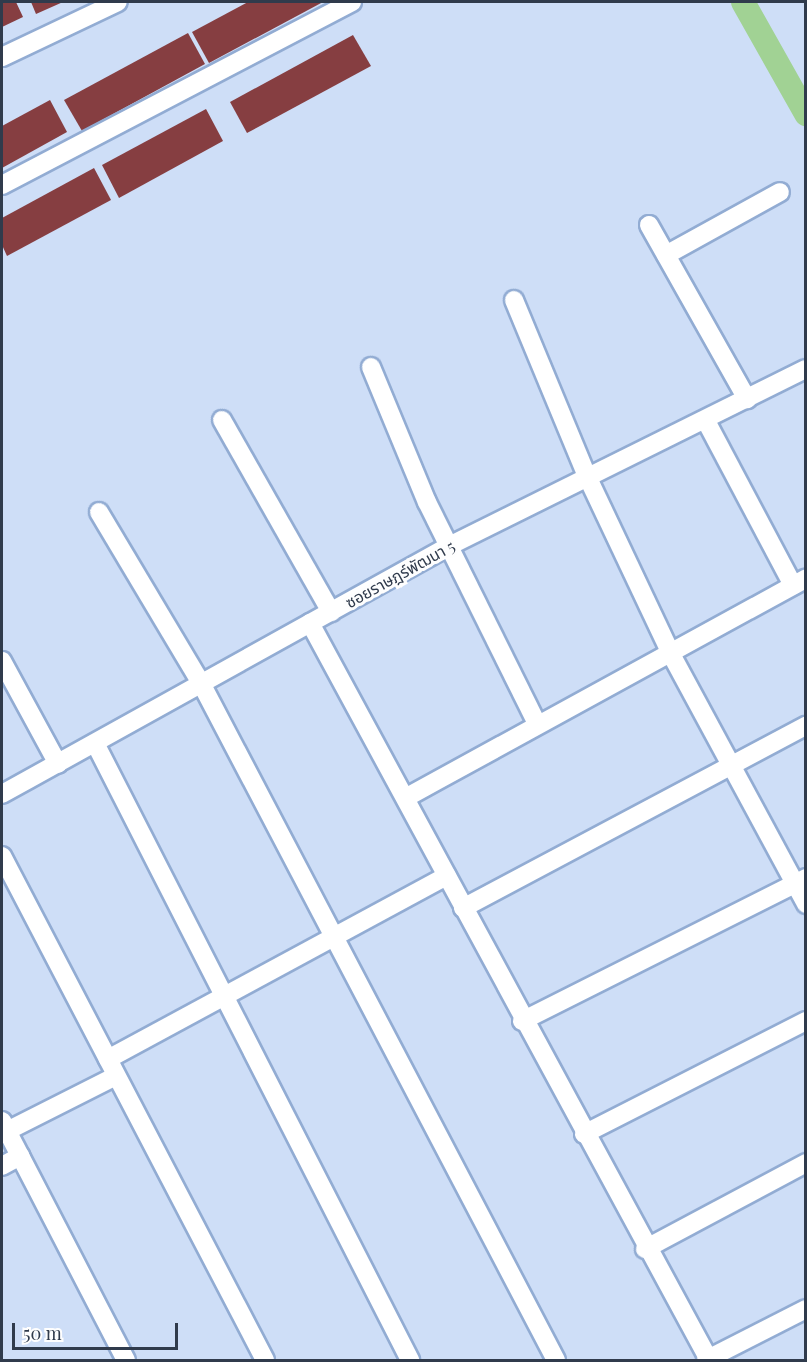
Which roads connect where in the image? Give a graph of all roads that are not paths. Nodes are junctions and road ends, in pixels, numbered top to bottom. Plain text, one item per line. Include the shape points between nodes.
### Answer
1 (118, 2) edge
2 (352, 2) edge
3 (2, 57) edge
4 (2, 185) edge
5 (780, 192) dead end
6 (649, 225) dead end
7 (666, 255) junction
8 (514, 300) dead end
9 (370, 367) dead end
10 (806, 369) edge
11 (747, 399) junction
12 (222, 420) dead end
13 (705, 422) junction
14 (587, 476) junction
15 (99, 512) dead end
16 (449, 546) junction
17 (799, 582) edge
18 (331, 612) junction
19 (310, 623) junction
20 (672, 656) junction
21 (2, 661) edge
22 (202, 685) junction
23 (537, 724) junction
24 (806, 726) edge
25 (96, 745) junction
26 (57, 764) junction
27 (731, 764) junction
28 (2, 794) edge
29 (406, 797) junction
30 (2, 856) edge
31 (447, 876) junction
32 (800, 881) edge
33 (806, 904) edge
34 (463, 908) junction
35 (334, 936) junction
36 (225, 994) junction
37 (806, 1021) edge
38 (522, 1022) junction
39 (112, 1068) junction
40 (4, 1126) edge
41 (584, 1134) junction
42 (20, 1156) junction
43 (806, 1162) edge
44 (2, 1166) edge
45 (645, 1249) junction
46 (806, 1309) edge
47 (707, 1359) edge
48 (126, 1360) edge
49 (265, 1360) edge
50 (410, 1360) edge
51 (556, 1360) edge

1 - 3 street
2 - 4 street
5 - 7 street
6 - 7 street
7 - 11 street
8 - 14 street
9 - 16 street
10 - 11 street, ซอยราษฎร์พัฒนา 5
11 - 13 street, ซอยราษฎร์พัฒนา 5
12 - 18 street
13 - 14 street, ซอยราษฎร์พัฒนา 5
13 - 17 street
14 - 16 street, ซอยราษฎร์พัฒนา 5
14 - 20 street
15 - 22 street
16 - 18 street, ซอยราษฎร์พัฒนา 5
16 - 23 street
17 - 20 street
18 - 19 street, ซอยราษฎร์พัฒนา 5
19 - 22 street, ซอยราษฎร์พัฒนา 5
19 - 29 street
20 - 23 street
20 - 27 street
21 - 26 street
22 - 25 street, ซอยราษฎร์พัฒนา 5
22 - 35 street
23 - 29 street
24 - 27 street
25 - 26 street, ซอยราษฎร์พัฒนา 5
25 - 36 street
26 - 28 street, ซอยราษฎร์พัฒนา 5
27 - 32 street
27 - 34 street
29 - 31 street
30 - 39 street
31 - 34 street
31 - 35 street
32 - 33 street
32 - 38 street
34 - 38 street
35 - 36 street
35 - 51 street
36 - 39 street
36 - 50 street
37 - 41 street
38 - 41 street
39 - 40 street
39 - 49 street
40 - 42 street
41 - 45 street
42 - 44 street
42 - 48 street
43 - 45 street
45 - 47 street
46 - 47 street

